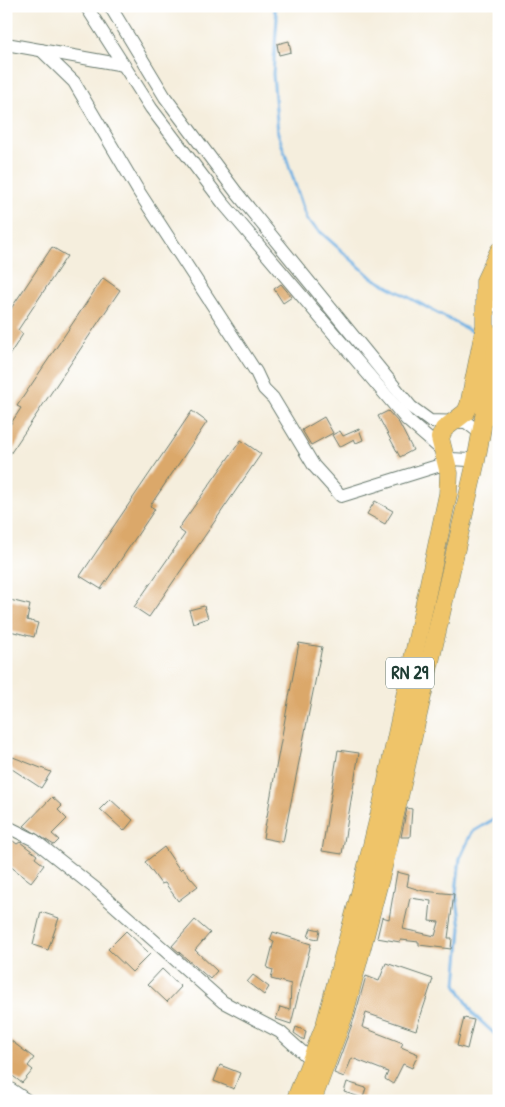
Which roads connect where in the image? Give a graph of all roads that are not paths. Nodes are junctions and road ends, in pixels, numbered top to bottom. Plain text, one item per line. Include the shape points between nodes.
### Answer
1 (86, 6) edge
2 (110, 6) edge
3 (6, 44) edge
4 (41, 50) junction
5 (115, 52) junction
6 (140, 52) junction
7 (124, 65) junction
8 (499, 251) edge
9 (495, 267) edge
10 (492, 304) edge
11 (499, 334) edge
12 (453, 421) junction
13 (480, 433) junction
14 (477, 454) junction
15 (445, 457) junction
16 (6, 826) edge
17 (311, 1060) junction
18 (6, 1086) edge
19 (28, 1101) edge
20 (295, 1101) edge
21 (312, 1101) edge

1 - 5 street
2 - 6 street
3 - 4 street
4 - 7 street
4 - 15 street via 74,82 139,192 264,389 273,398 314,466 341,496
5 - 6 street
5 - 7 street
6 - 12 street via 166,97 236,192 411,407 430,421
7 - 15 street via 151,108 223,203 407,420
8 - 9 highway, RN 29
9 - 10 highway, RN 29 via 485,281
10 - 12 highway, RN 29 via 469,405 466,412
11 - 13 highway, RN 29
12 - 13 street via 471,425
12 - 15 highway, RN 29 via 440,438
13 - 14 highway, RN 29
14 - 15 street via 468,460
14 - 21 highway, RN 29 via 383,867 344,1015
15 - 17 highway, RN 29 via 448,494 382,804 325,1026
16 - 17 street via 34,840 96,889 224,1002 280,1032
17 - 20 highway, RN 29
18 - 19 street

